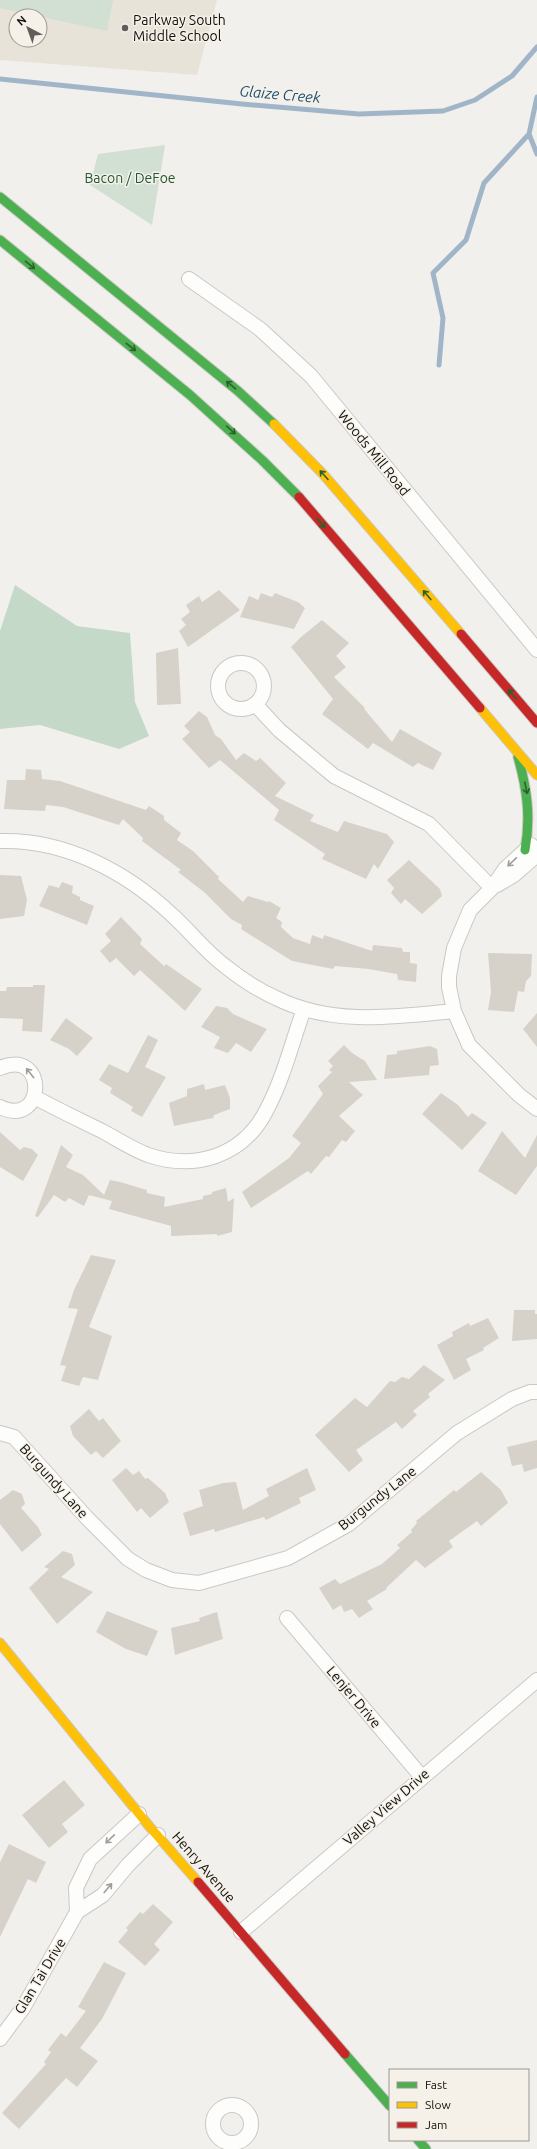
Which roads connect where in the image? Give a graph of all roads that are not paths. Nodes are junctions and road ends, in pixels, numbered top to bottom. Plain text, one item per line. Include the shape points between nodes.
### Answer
1 (0, 197) edge
2 (0, 240) edge
3 (189, 279) dead end
4 (537, 650) edge
5 (255, 704) dead end
6 (537, 724) edge
7 (516, 750) junction
8 (537, 775) edge
9 (537, 840) edge
10 (0, 841) edge
11 (533, 856) edge
12 (492, 888) junction
13 (304, 1009) junction
14 (454, 1011) junction
15 (0, 1068) edge
16 (34, 1097) junction
17 (0, 1107) edge
18 (537, 1109) edge
19 (537, 1392) edge
20 (0, 1432) edge
21 (287, 1618) dead end
22 (0, 1643) edge
23 (535, 1685) edge
24 (421, 1776) junction
25 (139, 1814) junction
26 (158, 1835) junction
27 (77, 1912) junction
28 (241, 1932) junction
29 (0, 2039) edge
30 (389, 2105) edge
31 (419, 2141) edge
32 (426, 2149) edge

6 -> 1 main road via 328,480 282,432 210,367
2 -> 7 main road via 167,375 256,452 306,506
3 - 4 street, Woods Mill Road via 260,329 311,376
5 - 12 street via 279,730 334,776 429,824
7 - 8 main road
7 -> 11 main road via 526,787
9 - 11 street
10 - 13 street via 65,850 120,874 161,905 224,966 276,999
11 - 12 street via 505,869
12 - 14 street via 470,910 454,948 449,976
13 - 14 street via 351,1018
13 - 16 street via 273,1095 260,1121 245,1139 231,1150 214,1158 183,1162 147,1154
14 - 18 street via 469,1045 519,1096
16 -> 15 street via 36,1081 30,1071 15,1064
16 - 17 street via 30,1104 22,1109 14,1111
19 - 20 street, Burgundy Lane via 512,1398 458,1433 349,1524 288,1558 199,1584 172,1580 128,1560 14,1437
21 - 24 street, Lenjer Drive
22 - 25 main road, Henry Avenue
23 - 24 street, Valley View Drive
24 - 28 street, Valley View Drive
25 - 26 main road, Henry Avenue
25 -> 27 street via 90,1859 76,1888
27 -> 26 street, Glan Tai Drive via 103,1895
26 - 28 main road, Henry Avenue
27 - 29 street, Glan Tai Drive via 26,2002
28 - 30 main road, Henry Avenue
31 - 32 main road

